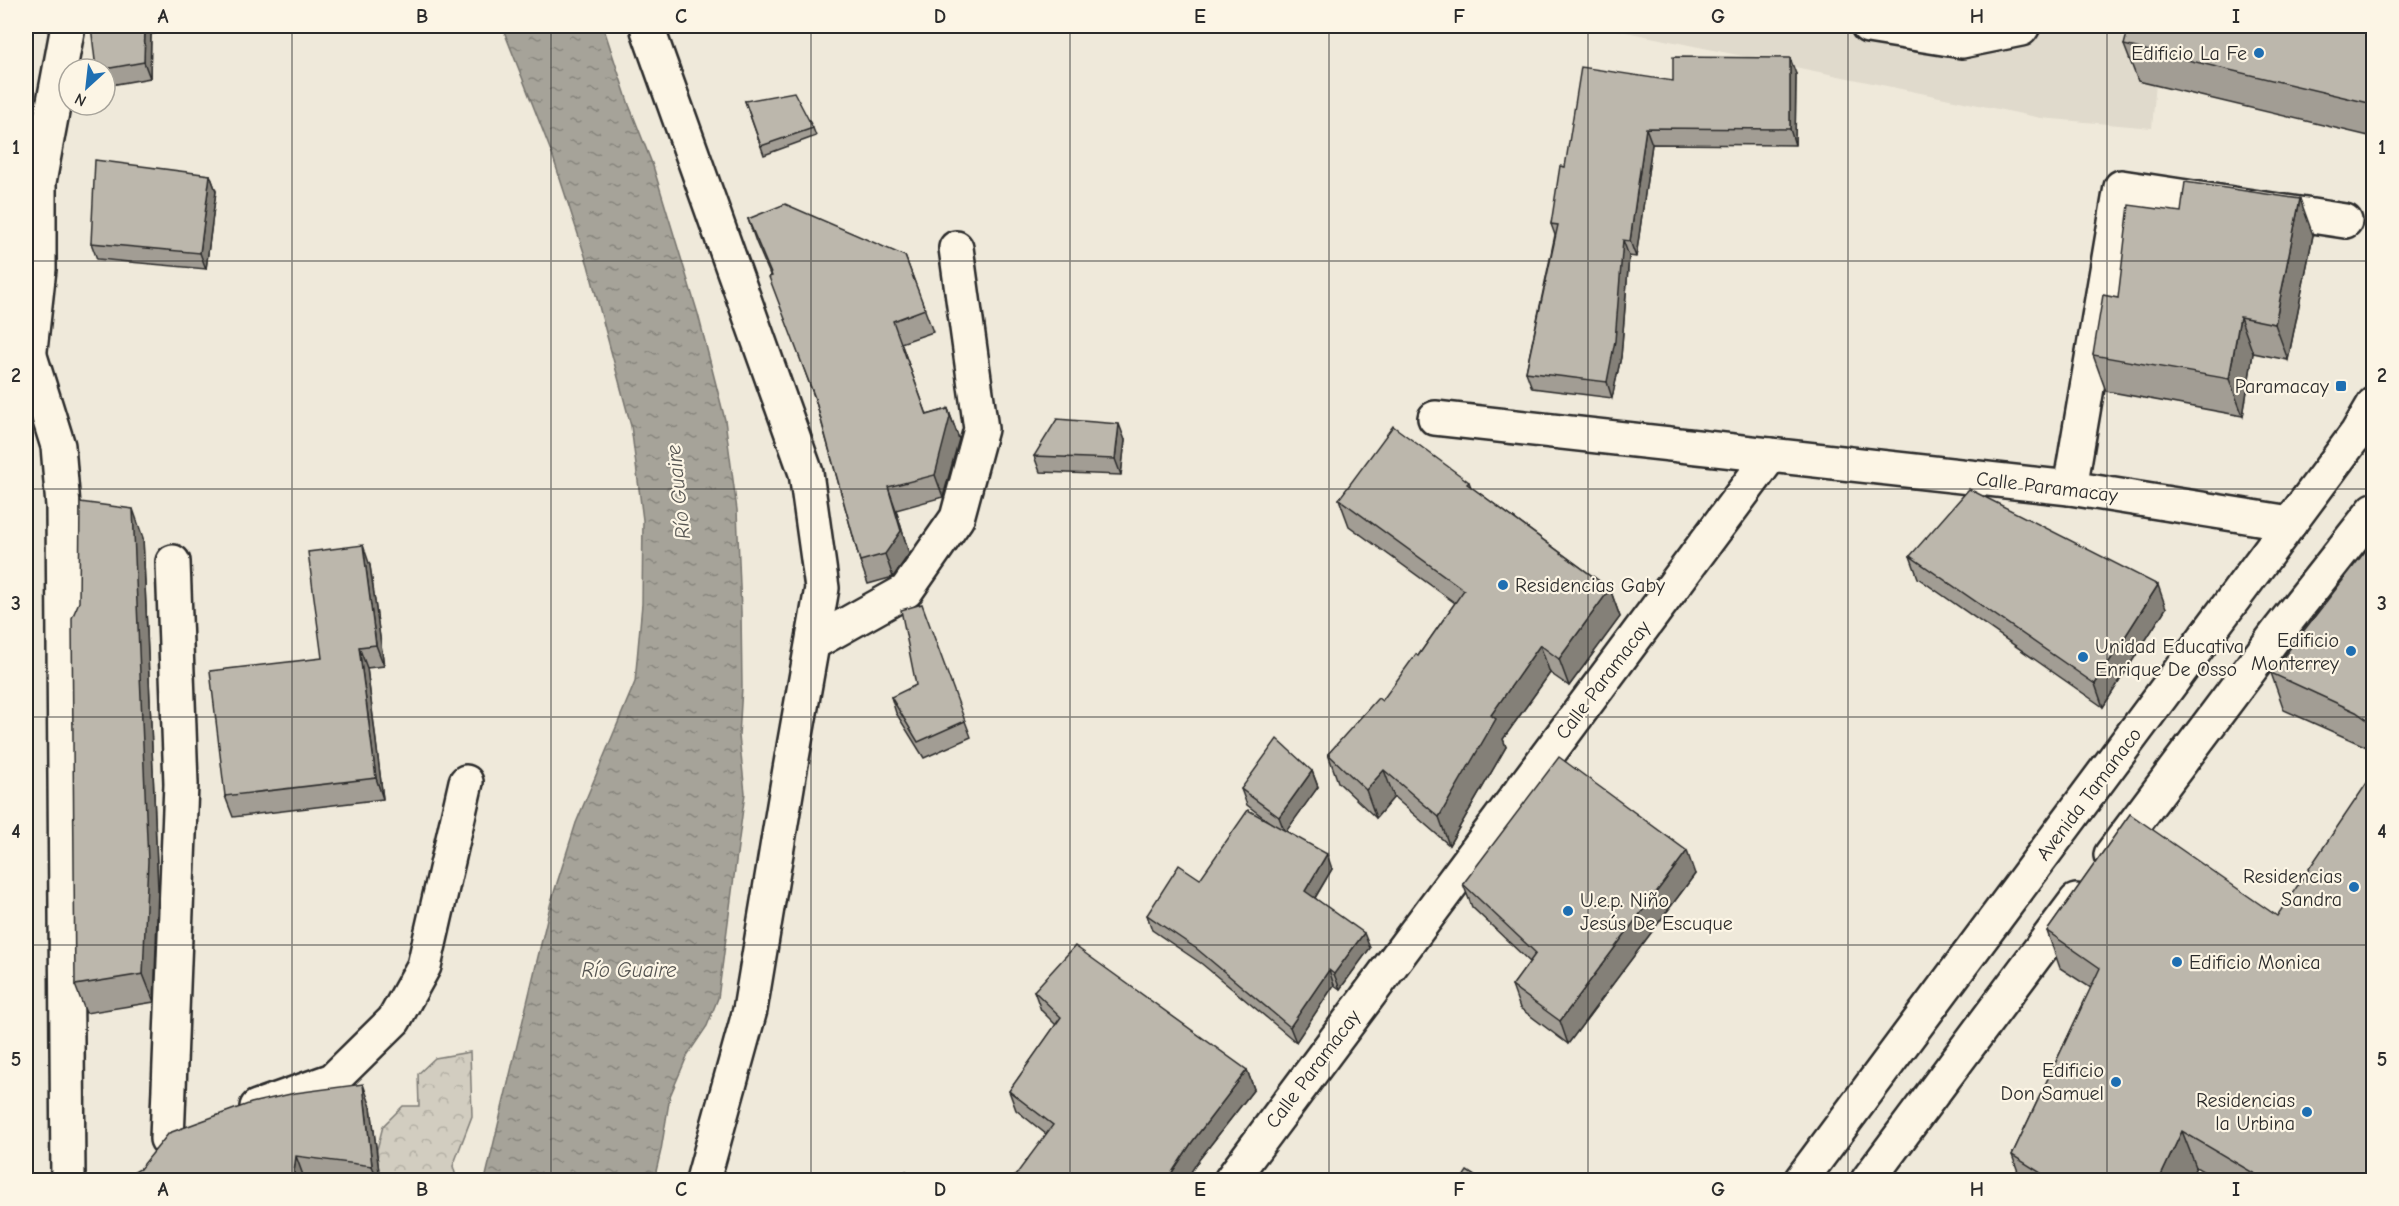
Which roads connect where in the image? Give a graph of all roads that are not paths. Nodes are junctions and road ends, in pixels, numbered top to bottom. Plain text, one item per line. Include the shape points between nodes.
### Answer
1 (68, 26) edge
2 (1868, 26) edge
3 (2023, 26) edge
4 (648, 30) dead end
5 (32, 178) edge
6 (2345, 221) dead end
7 (956, 248) dead end
8 (30, 356) junction
9 (26, 389) edge
10 (2373, 404) edge
11 (1435, 418) dead end
12 (1771, 455) junction
13 (2070, 488) junction
14 (2369, 523) edge
15 (2290, 524) junction
16 (173, 562) dead end
17 (813, 643) junction
18 (466, 782) dead end
19 (232, 1115) edge
20 (200, 1127) edge
21 (68, 1180) edge
22 (703, 1180) edge
23 (1231, 1180) edge
24 (1801, 1180) edge
25 (1868, 1180) edge

1 - 5 street
2 - 3 street via 1962,41
4 - 17 street via 806,473 822,588
5 - 8 street via 39,269
6 - 13 street via 2121,187
7 - 17 street via 981,429 957,518 906,591
8 - 9 street
8 - 21 street via 58,446 63,506
10 - 15 street, Avenida Tamanaco via 2357,433
11 - 12 street
12 - 13 street, Calle Paramacay
12 - 23 street, Calle Paramacay
13 - 15 street, Calle Paramacay
14 - 25 street via 2281,628
15 - 24 street, Avenida Tamanaco
16 - 20 street via 181,784 157,1152
17 - 22 street via 750,1010
18 - 19 street via 424,966 394,1020 333,1080

